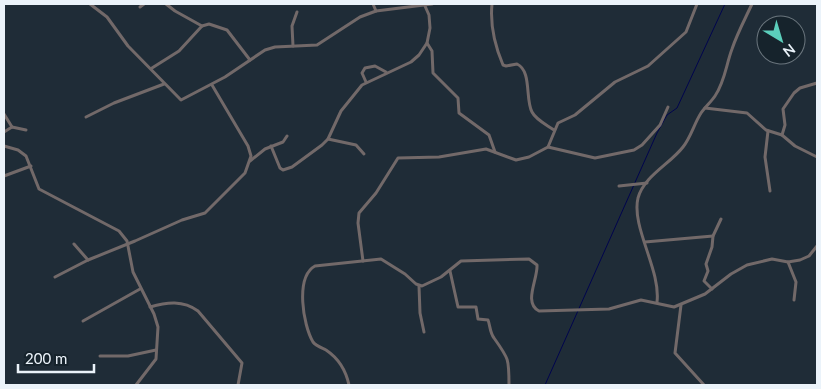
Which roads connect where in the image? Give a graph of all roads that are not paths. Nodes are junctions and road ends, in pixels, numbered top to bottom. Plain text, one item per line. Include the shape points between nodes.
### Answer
1 (90, 4) edge
2 (144, 4) edge
3 (166, 4) edge
4 (373, 4) edge
5 (432, 4) edge
6 (492, 4) edge
7 (698, 4) edge
8 (752, 4) edge
9 (424, 6) junction
10 (140, 7) dead end
11 (376, 11) junction
12 (297, 12) dead end
13 (202, 26) junction
14 (427, 43) junction
15 (293, 46) junction
16 (250, 60) junction
17 (152, 68) junction
18 (386, 72) junction
19 (366, 82) junction
20 (817, 83) edge
21 (164, 84) junction
22 (212, 85) junction
23 (668, 107) dead end
24 (704, 108) junction
25 (4, 114) edge
26 (86, 117) dead end
27 (12, 127) junction
28 (26, 130) dead end
29 (554, 130) junction
30 (768, 131) junction
31 (4, 132) edge
32 (287, 136) dead end
33 (782, 136) junction
34 (328, 139) junction
35 (4, 146) edge
36 (272, 146) junction
37 (548, 146) junction
38 (495, 152) junction
39 (364, 154) dead end
40 (817, 157) edge
41 (250, 162) junction
42 (31, 166) junction
43 (4, 176) edge
44 (647, 183) junction
45 (619, 186) dead end
46 (770, 191) dead end
47 (721, 219) dead end
48 (713, 236) junction
49 (645, 242) junction
50 (74, 244) dead end
51 (128, 244) junction
52 (817, 246) edge
53 (88, 260) junction
54 (362, 262) junction
55 (788, 262) junction
56 (450, 270) junction
57 (55, 277) dead end
58 (419, 286) junction
59 (140, 289) junction
60 (712, 289) junction
61 (794, 300) dead end
62 (657, 302) junction
63 (681, 305) junction
64 (150, 307) junction
65 (83, 321) dead end
66 (424, 332) dead end
67 (156, 350) junction
68 (100, 356) dead end
69 (136, 385) edge
70 (238, 385) edge
71 (349, 385) edge
72 (509, 385) edge
73 (704, 385) edge

1 - 17 street via 107,17 128,46
2 - 10 street
3 - 13 street
4 - 11 street
5 - 9 street
6 - 29 street via 495,43 503,65 521,66 532,113
7 - 29 street via 686,32 648,66 610,85 575,115 558,123
8 - 24 street via 731,52 724,80 716,96
9 - 11 street
9 - 14 street via 430,23
11 - 15 street via 354,20 320,44
12 - 15 street via 292,26
13 - 16 street via 218,26 227,30
13 - 17 street via 184,47
14 - 18 street via 411,62
14 - 38 street via 432,52 433,73 458,98 459,113 489,135
15 - 16 street via 270,48
16 - 22 street
17 - 21 street
18 - 19 street
18 - 19 street via 375,66 365,68 362,73
19 - 34 street via 341,111
20 - 33 street via 794,93 783,112 785,125
21 - 22 street via 181,100
21 - 26 street
22 - 41 street via 248,146
23 - 37 street via 660,126 634,150 595,158
24 - 30 street via 746,113
24 - 44 street via 684,146
25 - 27 street
27 - 28 street
27 - 31 street
29 - 37 street
30 - 33 street
30 - 46 street via 765,157
32 - 36 street via 283,142
33 - 40 street
34 - 36 street via 313,153 285,170 280,168
34 - 39 street via 356,146
35 - 42 street via 24,154
36 - 41 street
37 - 38 street via 516,160
38 - 54 street via 481,149 440,157 402,157 396,160 359,213
41 - 51 street via 245,173 205,213
42 - 43 street
42 - 51 street via 39,189 119,231
44 - 45 street
44 - 49 street via 637,207
47 - 48 street
48 - 49 street
48 - 60 street via 704,281
49 - 62 street via 658,284
50 - 53 street
51 - 53 street
51 - 59 street
52 - 55 street via 806,258
53 - 57 street
54 - 58 street via 384,260
54 - 71 street via 312,267 302,297 304,316 313,342 340,364
55 - 60 street via 772,259 746,265
55 - 61 street via 796,282
56 - 58 street via 435,281
56 - 62 street via 461,261 492,262 514,258 533,261 538,268 531,301 539,311 602,309 634,301
56 - 72 street via 458,307 475,306 478,319 488,320 493,337 502,347 508,362
58 - 66 street
59 - 64 street
59 - 65 street
60 - 63 street
62 - 63 street via 671,307
63 - 73 street via 675,353
64 - 67 street via 158,326
64 - 70 street via 180,303 198,311 242,362
67 - 68 street via 128,356
67 - 69 street via 154,362

